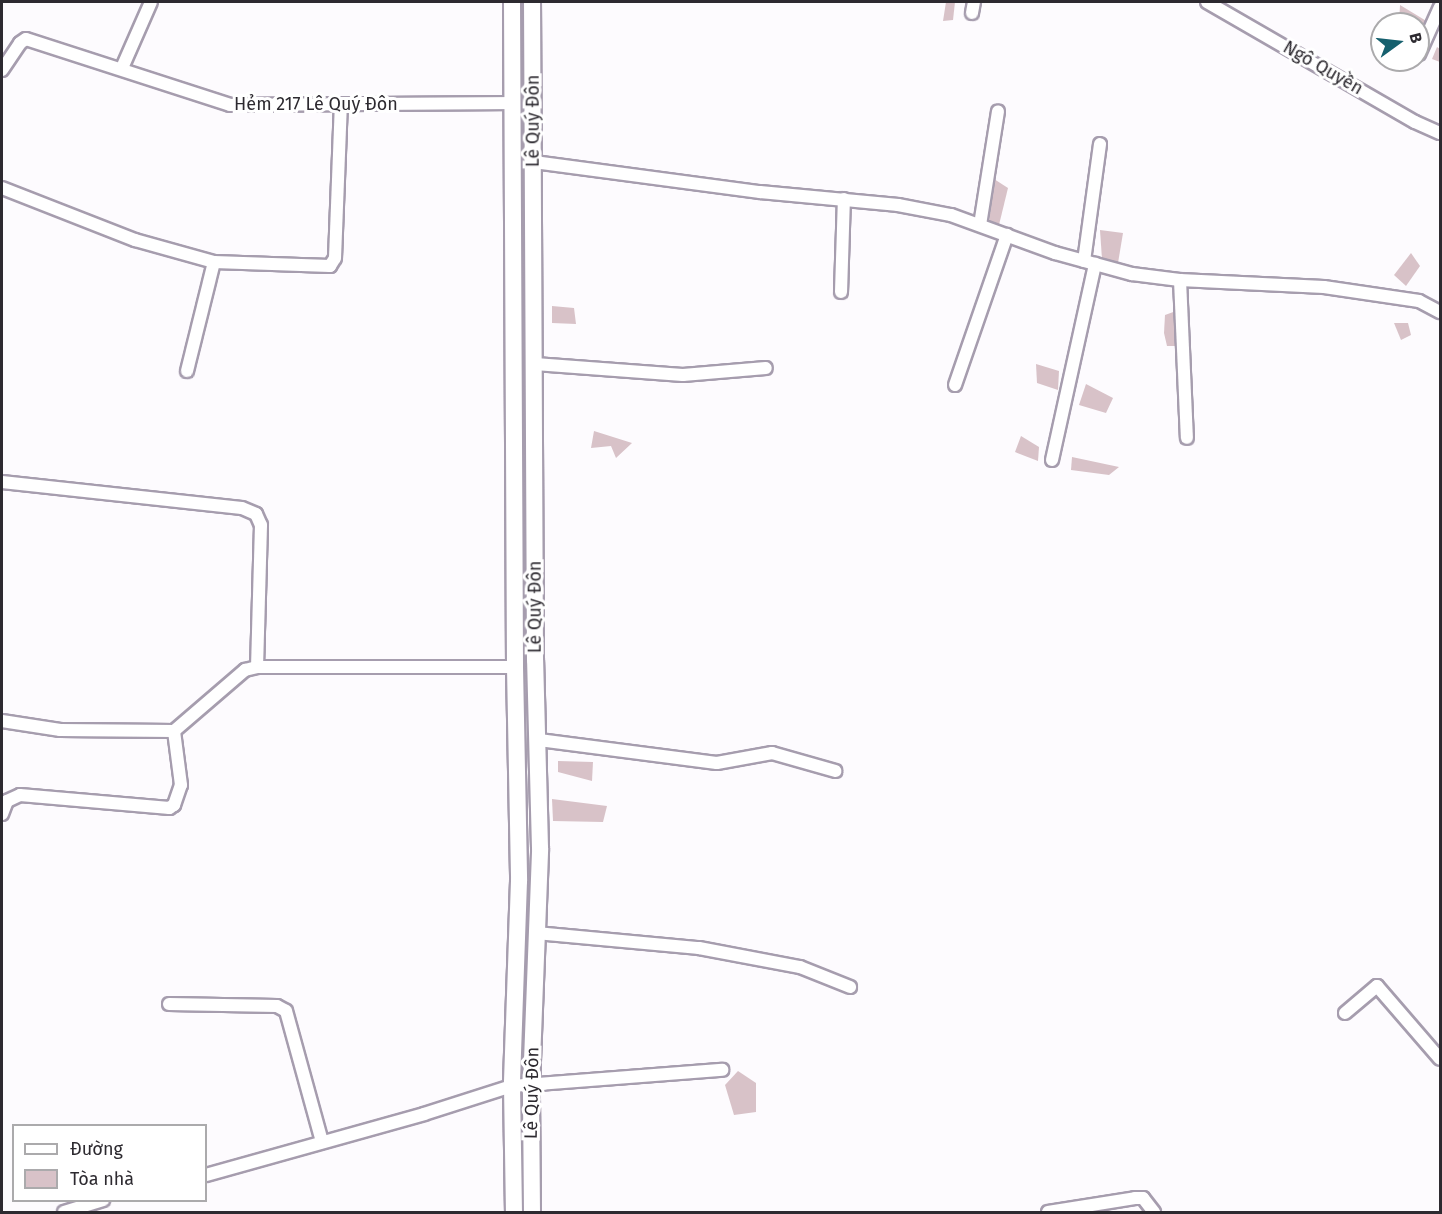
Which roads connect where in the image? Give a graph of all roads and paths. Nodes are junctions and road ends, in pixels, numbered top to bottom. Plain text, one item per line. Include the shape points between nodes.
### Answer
1 (151, 2) edge
2 (512, 2) edge
3 (532, 2) edge
4 (1207, 2) edge
5 (1440, 7) edge
6 (1430, 29) edge
7 (122, 68) junction
8 (2, 70) edge
9 (513, 103) junction
10 (341, 105) junction
11 (998, 111) dead end
12 (1440, 133) edge
13 (1100, 144) dead end
14 (534, 162) junction
15 (2, 188) edge
16 (844, 199) junction
17 (980, 225) junction
18 (1007, 235) junction
19 (214, 262) junction
20 (1089, 263) junction
21 (1180, 280) junction
22 (841, 292) dead end
23 (1440, 312) edge
24 (535, 364) junction
25 (766, 368) dead end
26 (187, 371) dead end
27 (955, 385) dead end
28 (1187, 438) dead end
29 (1052, 460) dead end
30 (2, 482) edge
31 (536, 497) junction
32 (516, 498) junction
33 (257, 667) junction
34 (515, 667) junction
35 (2, 721) edge
36 (174, 731) junction
37 (538, 740) junction
38 (835, 771) dead end
39 (2, 814) edge
40 (536, 933) junction
41 (850, 987) dead end
42 (169, 1004) dead end
43 (1345, 1013) dead end
44 (1440, 1059) edge
45 (722, 1070) dead end
46 (512, 1086) junction
47 (531, 1087) junction
48 (322, 1142) junction
49 (207, 1175) edge
50 (97, 1202) edge
51 (64, 1212) edge
52 (514, 1212) edge
53 (532, 1212) edge
54 (1048, 1212) edge
55 (1154, 1212) edge

1 - 7 street
2 - 9 main road, Lê Quý Đôn
3 - 14 main road, Lê Quý Đôn
4 - 12 street, Ngô Quyền
5 - 6 street
7 - 8 street, Hẻm 217 Lê Quý Đôn via 26,39
7 - 10 street, Hẻm 217 Lê Quý Đôn via 230,105
9 - 10 street, Hẻm 217 Lê Quý Đôn
9 - 32 main road, Lê Quý Đôn
10 - 19 street via 335,258 330,266
11 - 17 street
13 - 20 street
14 - 16 street via 760,192
14 - 24 main road, Lê Quý Đôn
15 - 19 street via 135,240
16 - 17 street via 951,214
16 - 22 street
17 - 18 street
18 - 20 street
18 - 27 street
19 - 26 street
20 - 21 street
20 - 29 street
21 - 23 street via 1324,288 1419,301
21 - 28 street
24 - 25 street via 683,375
24 - 31 main road, Lê Quý Đôn
30 - 33 street via 242,508 256,514 261,525
31 - 32 main road
31 - 37 main road, Lê Quý Đôn
32 - 34 main road, Lê Quý Đôn
33 - 34 street
33 - 36 street via 245,670
34 - 46 main road, Lê Quý Đôn via 519,881
35 - 36 street via 60,730
36 - 39 street via 181,793 169,808 20,795 7,801
37 - 38 street via 717,763 772,753
37 - 40 main road, Lê Quý Đôn via 540,848
40 - 41 street via 699,948 800,967
40 - 47 main road, Lê Quý Đôn
42 - 48 street via 277,1006 286,1011
43 - 44 street via 1377,986
45 - 47 street
46 - 47 street
46 - 48 street
46 - 52 main road, Lê Quý Đôn
47 - 53 main road, Lê Quý Đôn
48 - 49 street
50 - 51 street
54 - 55 street via 1135,1197 1143,1198

